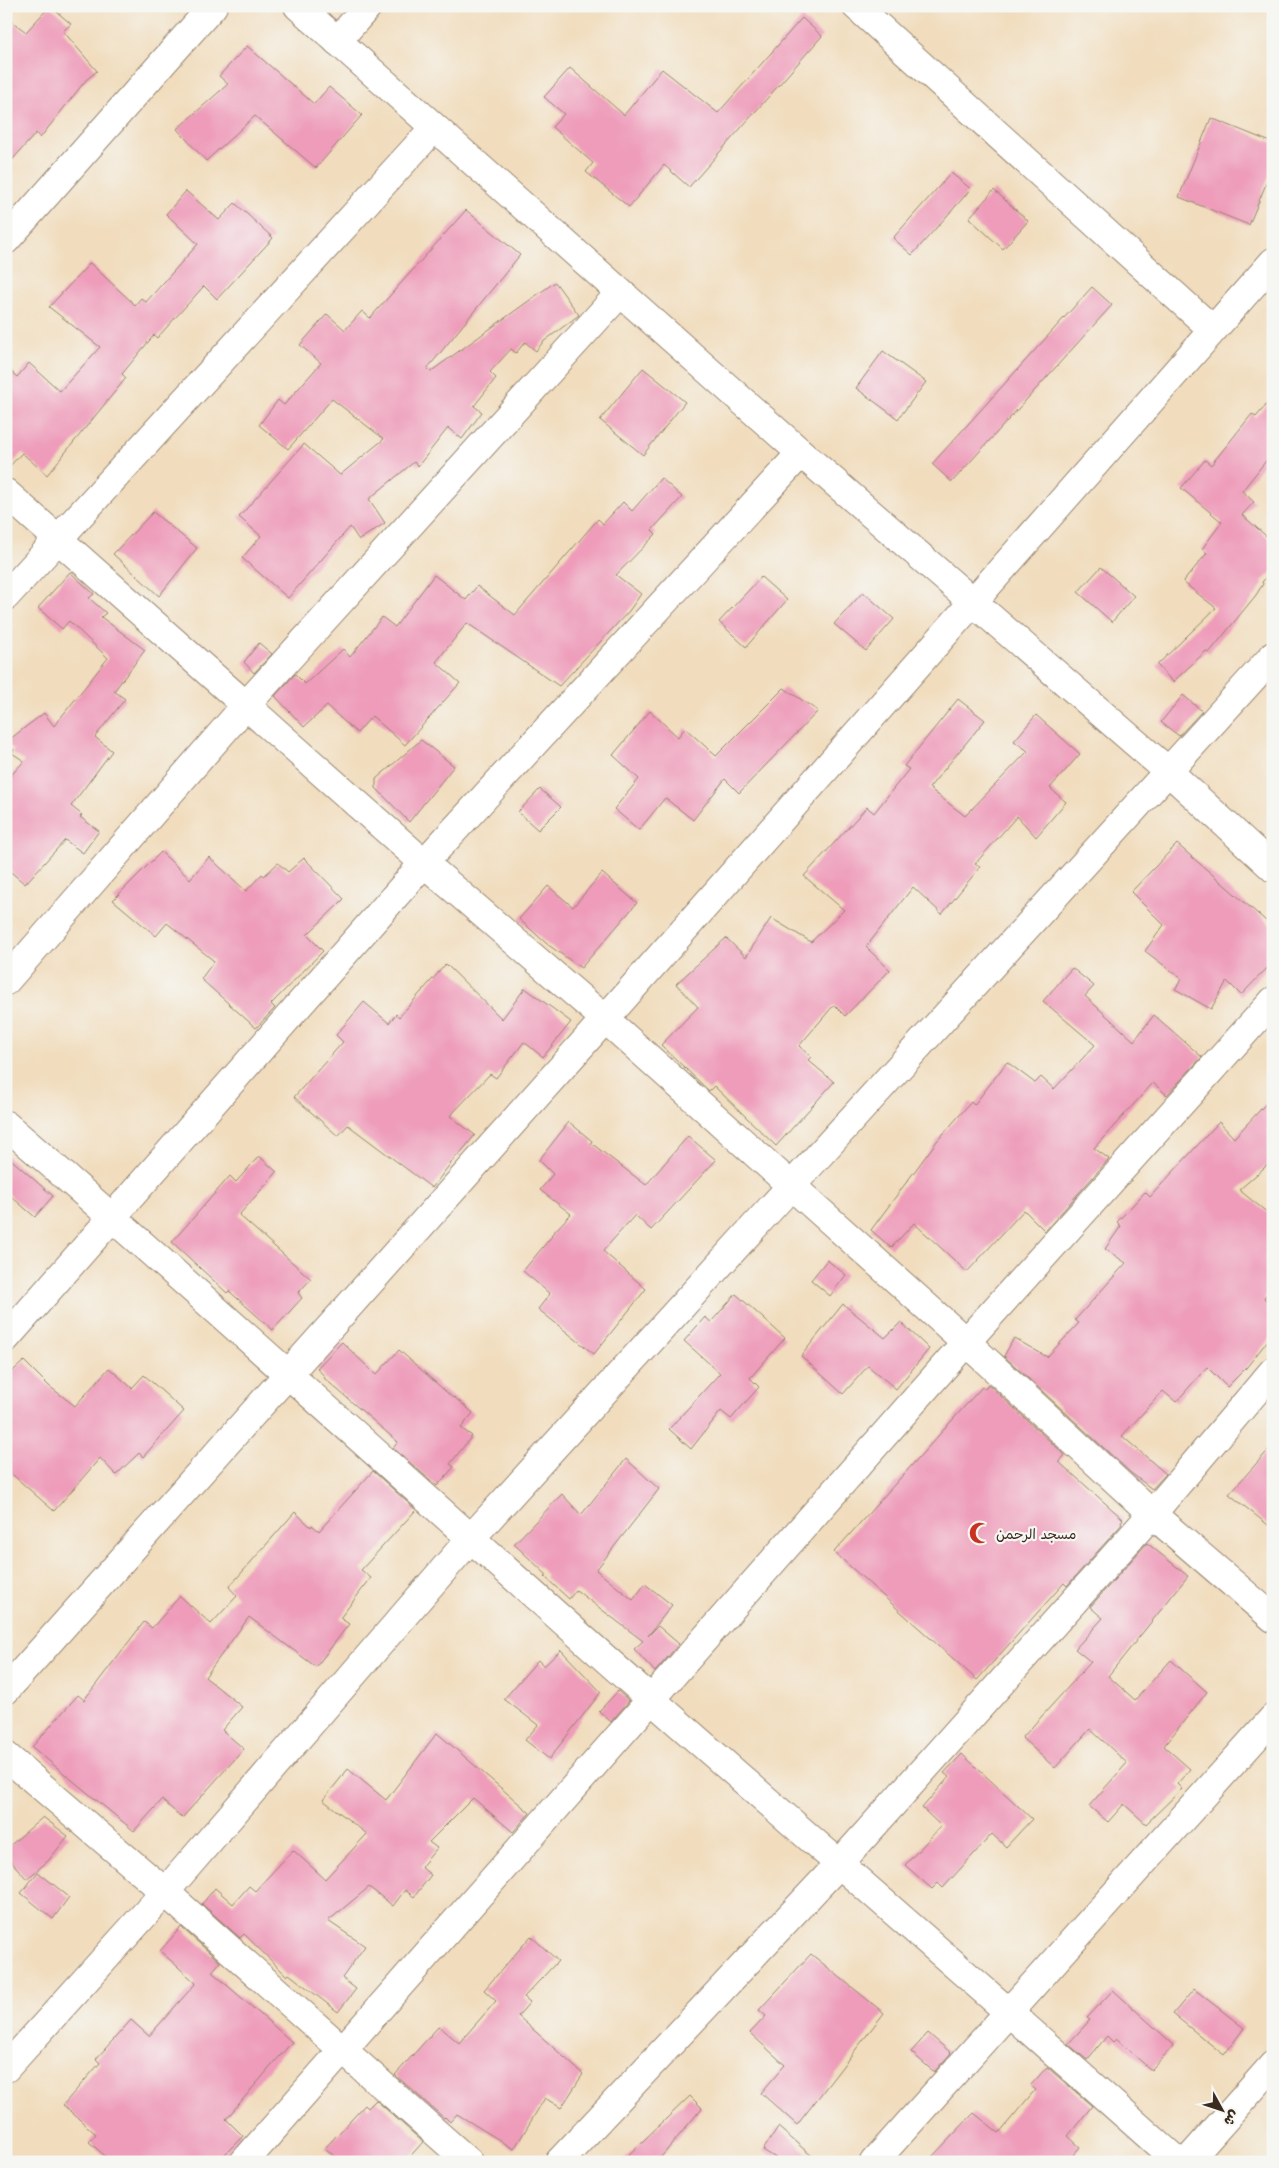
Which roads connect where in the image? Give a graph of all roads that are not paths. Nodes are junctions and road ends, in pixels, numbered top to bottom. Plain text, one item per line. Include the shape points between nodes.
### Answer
1 (212, 6) edge
2 (298, 6) edge
3 (368, 6) edge
4 (856, 6) edge
5 (337, 41) junction
6 (434, 128) junction
7 (6, 240) edge
8 (1273, 262) edge
9 (620, 293) junction
10 (1212, 329) junction
11 (801, 453) junction
12 (6, 493) edge
13 (57, 539) junction
14 (6, 596) edge
15 (972, 604) junction
16 (1273, 656) edge
17 (247, 704) junction
18 (1168, 771) junction
19 (424, 863) junction
20 (1273, 868) edge
21 (6, 981) edge
22 (1273, 1001) edge
23 (605, 1019) junction
24 (6, 1125) edge
25 (790, 1187) junction
26 (112, 1216) junction
27 (6, 1338) edge
28 (966, 1342) junction
29 (1273, 1371) edge
30 (288, 1374) junction
31 (1152, 1514) junction
32 (471, 1538) junction
33 (1273, 1618) edge
34 (6, 1690) edge
35 (652, 1700) junction
36 (1273, 1718) edge
37 (6, 1756) edge
38 (840, 1863) junction
39 (165, 1892) junction
40 (1010, 2012) junction
41 (342, 2050) junction
42 (1273, 2065) edge
43 (6, 2068) edge
44 (244, 2162) edge
45 (469, 2162) edge
46 (559, 2162) edge
47 (874, 2162) edge
48 (1178, 2162) edge
49 (1187, 2162) edge

1 - 7 street
2 - 5 street
3 - 5 street
4 - 10 street
5 - 6 street
6 - 9 street
6 - 13 street
8 - 10 street
9 - 11 street
9 - 17 street
10 - 15 street
11 - 15 street
11 - 19 street
12 - 13 street
13 - 14 street
13 - 17 street
15 - 18 street
15 - 23 street
16 - 18 street
17 - 19 street
17 - 21 street
18 - 20 street
18 - 25 street
19 - 23 street
19 - 26 street
22 - 28 street
23 - 25 street
23 - 30 street
24 - 26 street
25 - 28 street
25 - 32 street
26 - 27 street
26 - 30 street
28 - 31 street
28 - 35 street
29 - 31 street
30 - 32 street
30 - 34 street
31 - 33 street
31 - 38 street
32 - 35 street
32 - 39 street
35 - 38 street
35 - 41 street
36 - 40 street
37 - 39 street
38 - 40 street
38 - 46 street
39 - 41 street
39 - 43 street
40 - 47 street
40 - 48 street
41 - 44 street
41 - 45 street
42 - 49 street

